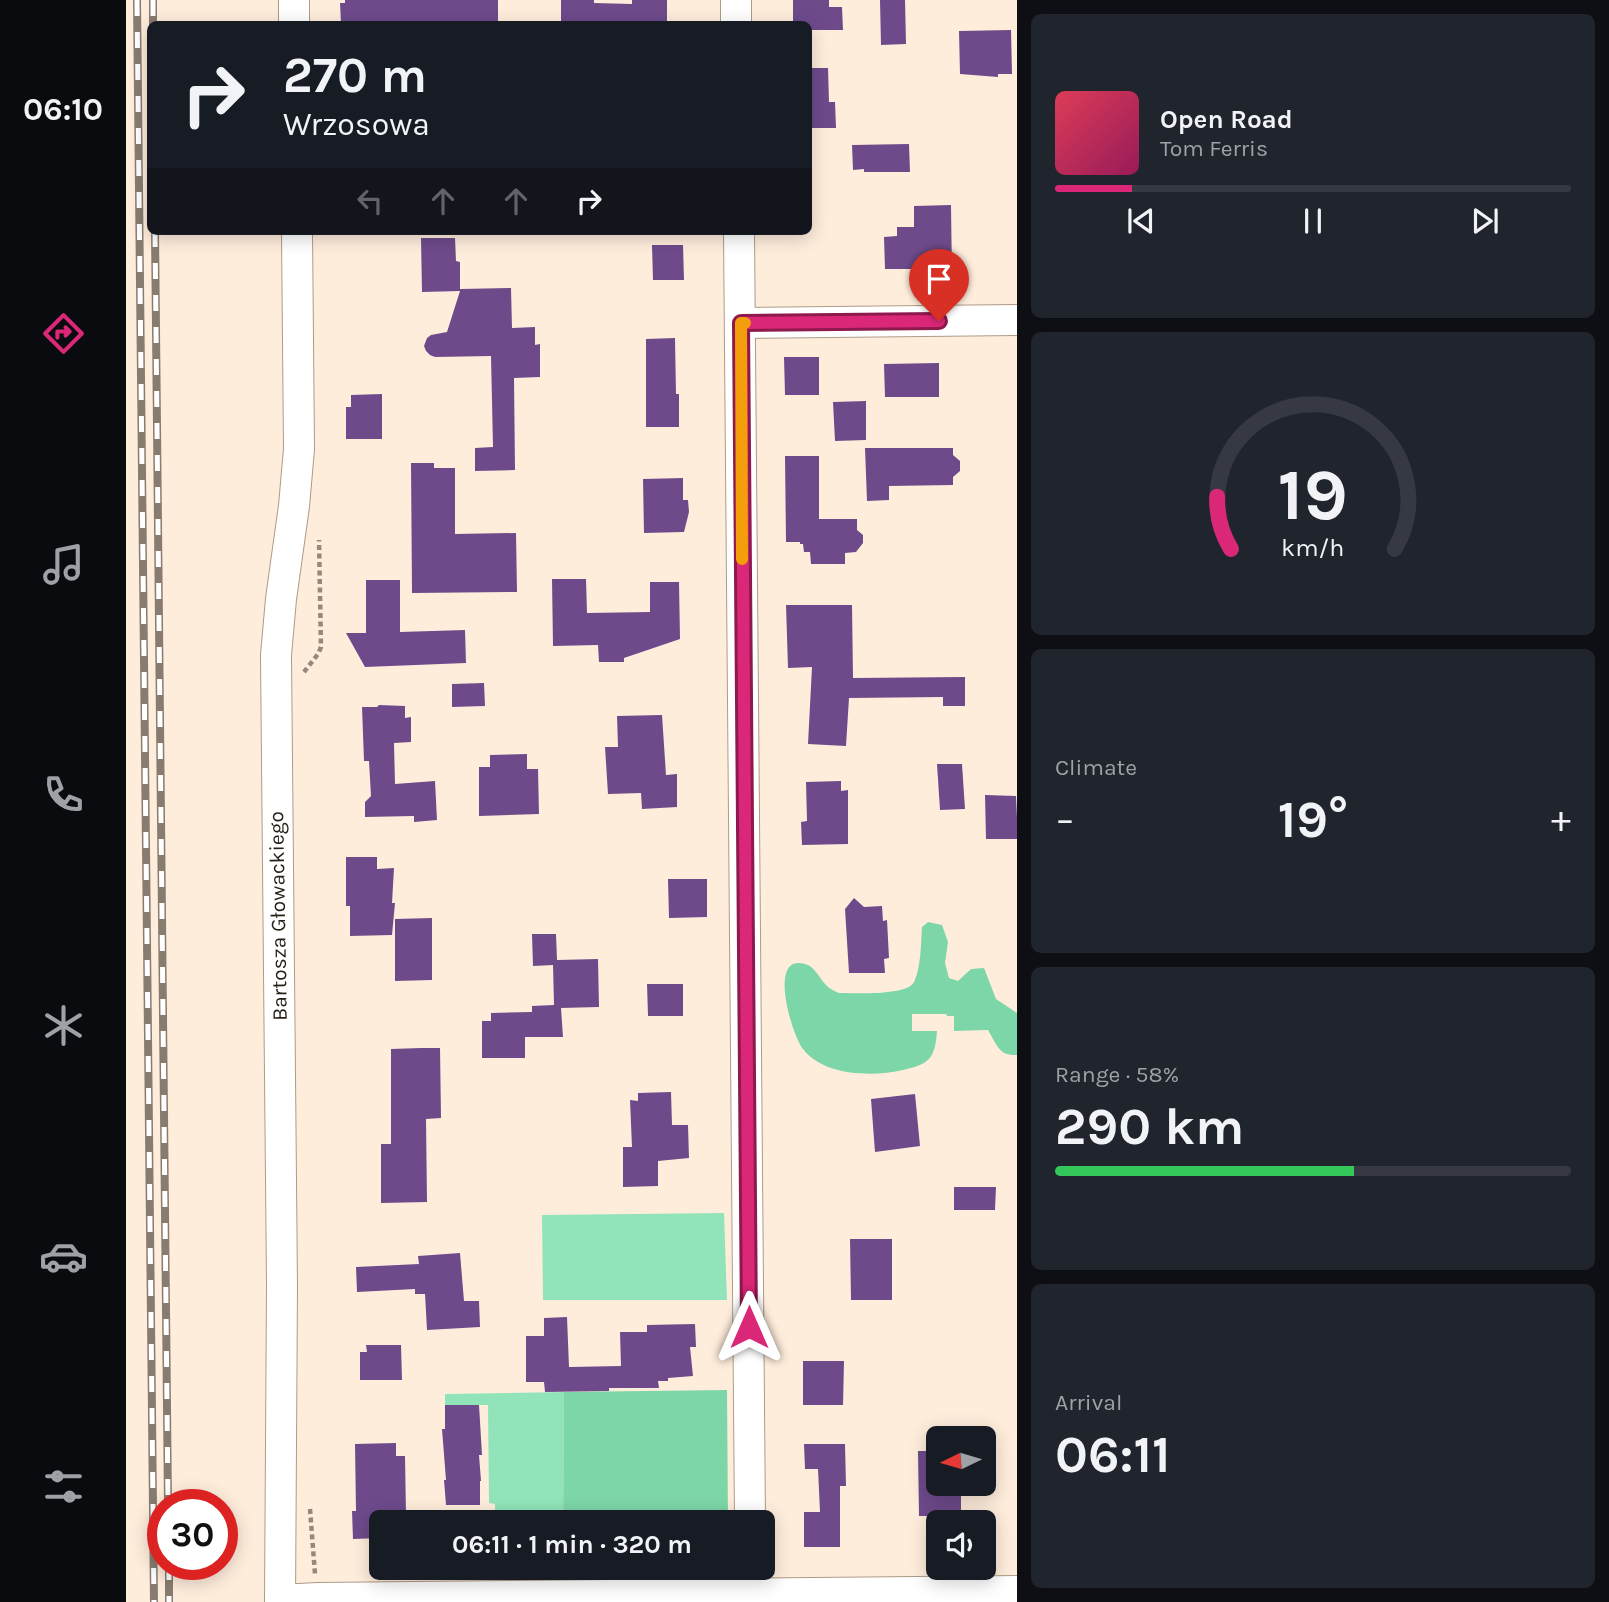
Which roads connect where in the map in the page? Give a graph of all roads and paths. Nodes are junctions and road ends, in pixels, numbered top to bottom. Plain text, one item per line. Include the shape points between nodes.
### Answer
1 (293, 0) edge
2 (736, 0) edge
3 (294, 21) edge
4 (736, 21) edge
5 (297, 235) edge
6 (739, 235) edge
7 (1017, 320) edge
8 (741, 323) junction
9 (319, 530) dead end
10 (302, 684) dead end
11 (309, 1497) dead end
12 (750, 1510) edge
13 (751, 1588) edge
14 (1017, 1591) edge
15 (317, 1598) junction
16 (280, 1601) edge

1 - 3 street
2 - 4 street
5 - 16 street, Bartosza Głowackiego via 299,449 276,655
6 - 8 street
7 - 8 street
8 - 12 street
9 - 10 path via 321,647 304,671
11 - 15 path
13 - 14 street
13 - 15 street
15 - 16 street

